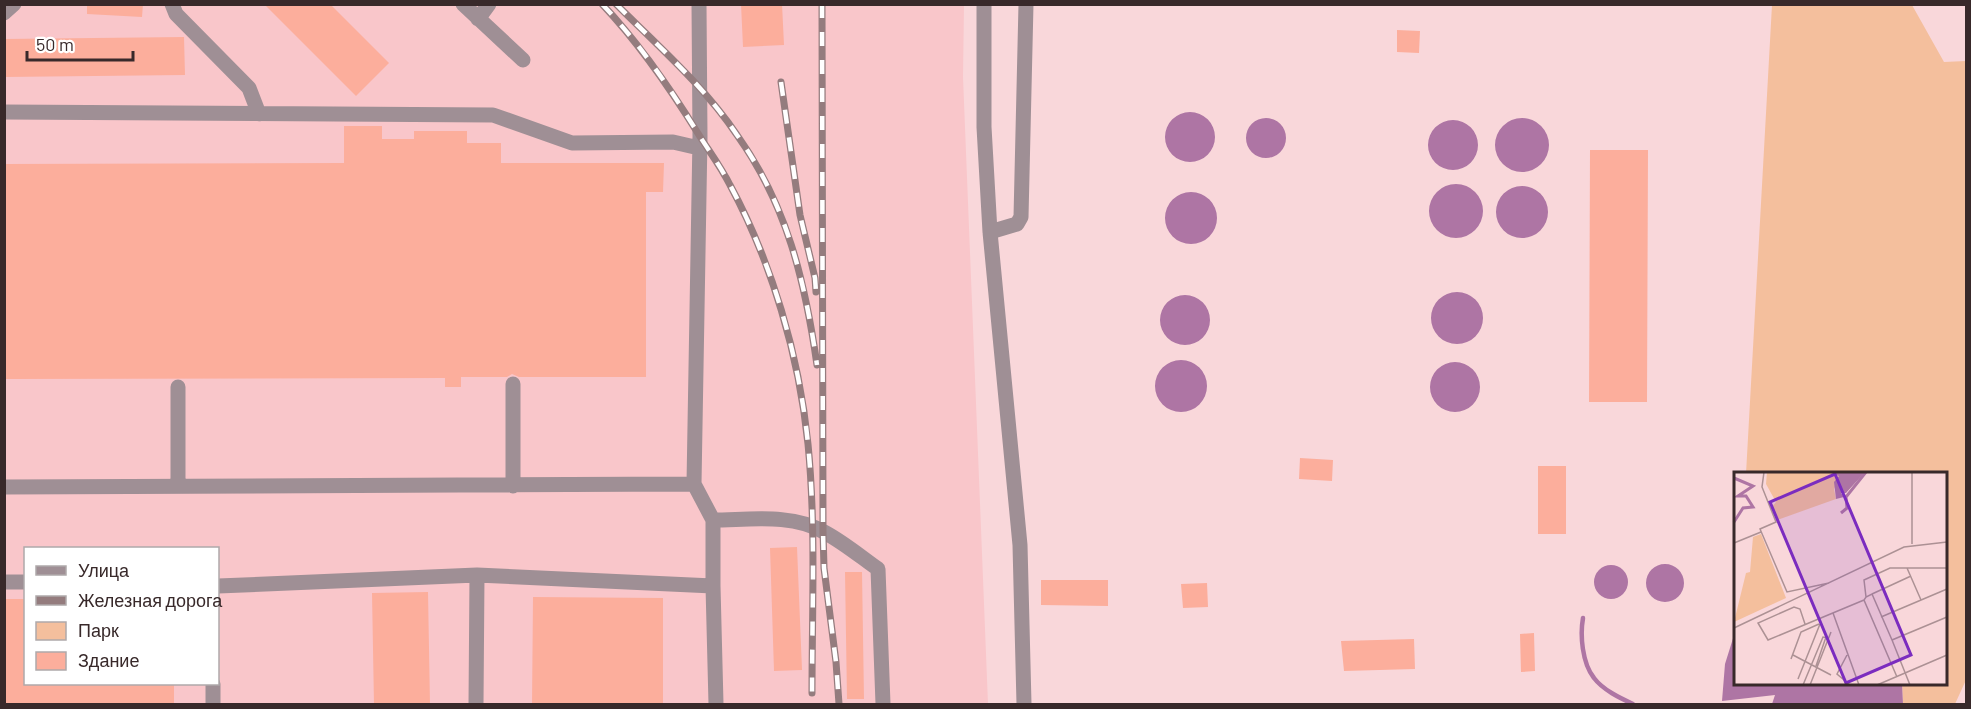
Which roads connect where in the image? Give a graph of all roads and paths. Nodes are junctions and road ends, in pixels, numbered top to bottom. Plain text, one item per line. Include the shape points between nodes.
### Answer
1 (14, 4) edge
2 (172, 4) edge
3 (463, 4) edge
4 (489, 4) edge
5 (699, 4) edge
6 (984, 4) edge
7 (1026, 4) edge
8 (4, 13) edge
9 (478, 19) junction
10 (523, 60) dead end
11 (4, 112) edge
12 (259, 114) junction
13 (699, 148) junction
14 (990, 232) junction
15 (513, 384) dead end
16 (178, 387) dead end
17 (694, 484) junction
18 (178, 486) junction
19 (513, 486) junction
20 (4, 487) edge
21 (713, 520) junction
22 (477, 575) junction
23 (4, 582) edge
24 (24, 582) edge
25 (219, 586) edge
26 (713, 586) junction
27 (213, 685) edge
28 (213, 705) edge
29 (476, 705) edge
30 (717, 705) edge
31 (883, 705) edge
32 (1024, 705) edge

1 - 8 street
2 - 12 street via 176,14 249,88
3 - 9 street
4 - 9 street
5 - 13 street
6 - 14 street via 984,127
7 - 14 street via 1021,217 1017,224
9 - 10 street
11 - 12 street
12 - 13 street via 493,115 572,143 673,142
13 - 17 street
14 - 32 street via 1020,545
15 - 19 street
16 - 18 street
17 - 19 street
17 - 21 street
18 - 19 street
18 - 20 street
21 - 26 street
21 - 31 street via 804,523 823,531 879,569
22 - 25 street
22 - 26 street
22 - 29 street
23 - 24 street
26 - 30 street
27 - 28 street

